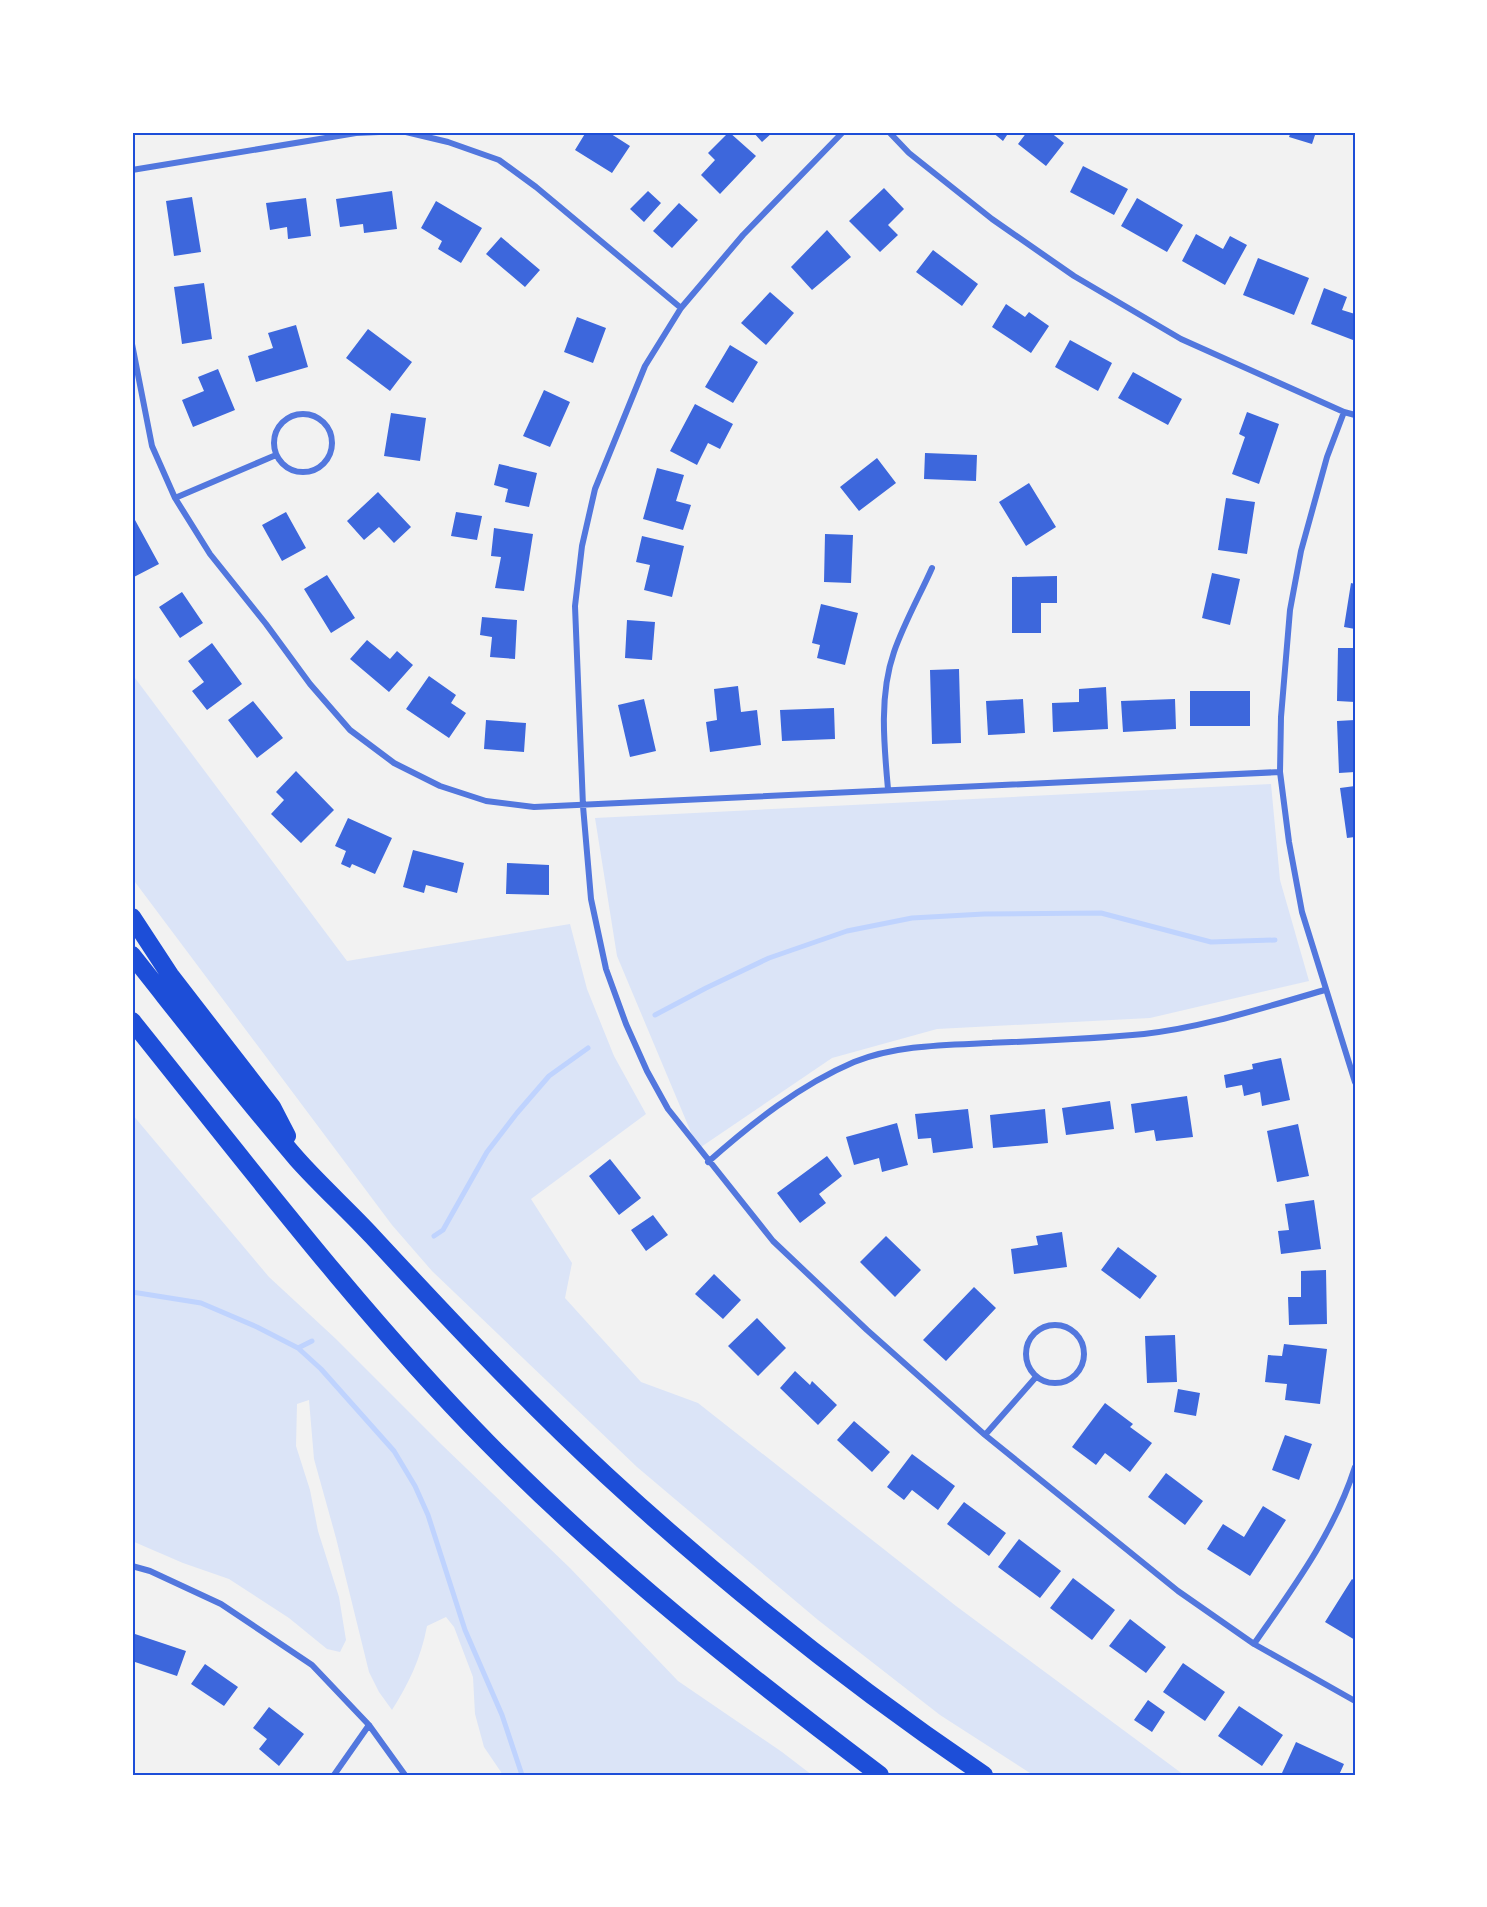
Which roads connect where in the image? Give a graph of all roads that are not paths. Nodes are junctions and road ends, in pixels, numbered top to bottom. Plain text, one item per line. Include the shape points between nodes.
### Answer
1 (380, 132) edge
2 (406, 132) edge
3 (843, 132) edge
4 (889, 132) edge
5 (132, 171) edge
6 (681, 308) junction
7 (132, 344) edge
8 (1344, 411) junction
9 (1355, 415) edge
10 (276, 455) junction
11 (175, 498) junction
12 (932, 568) dead end
13 (1280, 772) junction
14 (888, 789) junction
15 (582, 806) junction
16 (132, 917) edge
17 (132, 955) edge
18 (1325, 990) junction
19 (132, 1021) edge
20 (1355, 1082) edge
21 (300, 1162) junction
22 (708, 1162) junction
23 (1036, 1377) junction
24 (985, 1435) junction
25 (1355, 1467) edge
26 (132, 1566) edge
27 (1254, 1644) junction
28 (1355, 1701) edge
29 (369, 1725) junction
30 (334, 1775) edge
31 (405, 1775) edge
32 (880, 1775) edge
33 (984, 1775) edge

1 - 5 street
2 - 6 street via 499,160
3 - 6 street via 743,235
4 - 8 street via 909,153 992,219 1074,276 1181,339
6 - 15 street via 645,366 614,438 595,489 582,546 575,606
7 - 11 street via 152,446
8 - 9 street
8 - 13 street via 1301,551 1290,610
10 - 10 street via 291,470 313,471 330,457 332,435 319,418 309,414 288,417 275,434
10 - 11 street
11 - 15 street via 210,554 350,730 394,763 452,790 486,801 534,807
12 - 14 street via 894,653 887,687 884,748
13 - 14 street
13 - 18 street via 1302,912
14 - 15 street
15 - 22 street via 591,899 609,979 647,1071 668,1109
16 - 21 highway via 170,975 272,1107
17 - 21 highway
18 - 20 street
18 - 22 street via 1210,1023 1144,1034 937,1045 856,1062 810,1084 737,1136
19 - 32 highway via 348,1288 487,1442 646,1591
21 - 33 highway via 511,1383 663,1526 818,1655
22 - 24 street via 773,1241
23 - 23 street via 1053,1383 1078,1373 1084,1346 1073,1330 1054,1324 1035,1331 1025,1349 1029,1369
23 - 24 street
24 - 27 street via 1178,1591
25 - 27 street via 1312,1560
26 - 29 street via 221,1604 312,1665
27 - 28 street
29 - 30 street
29 - 31 street

